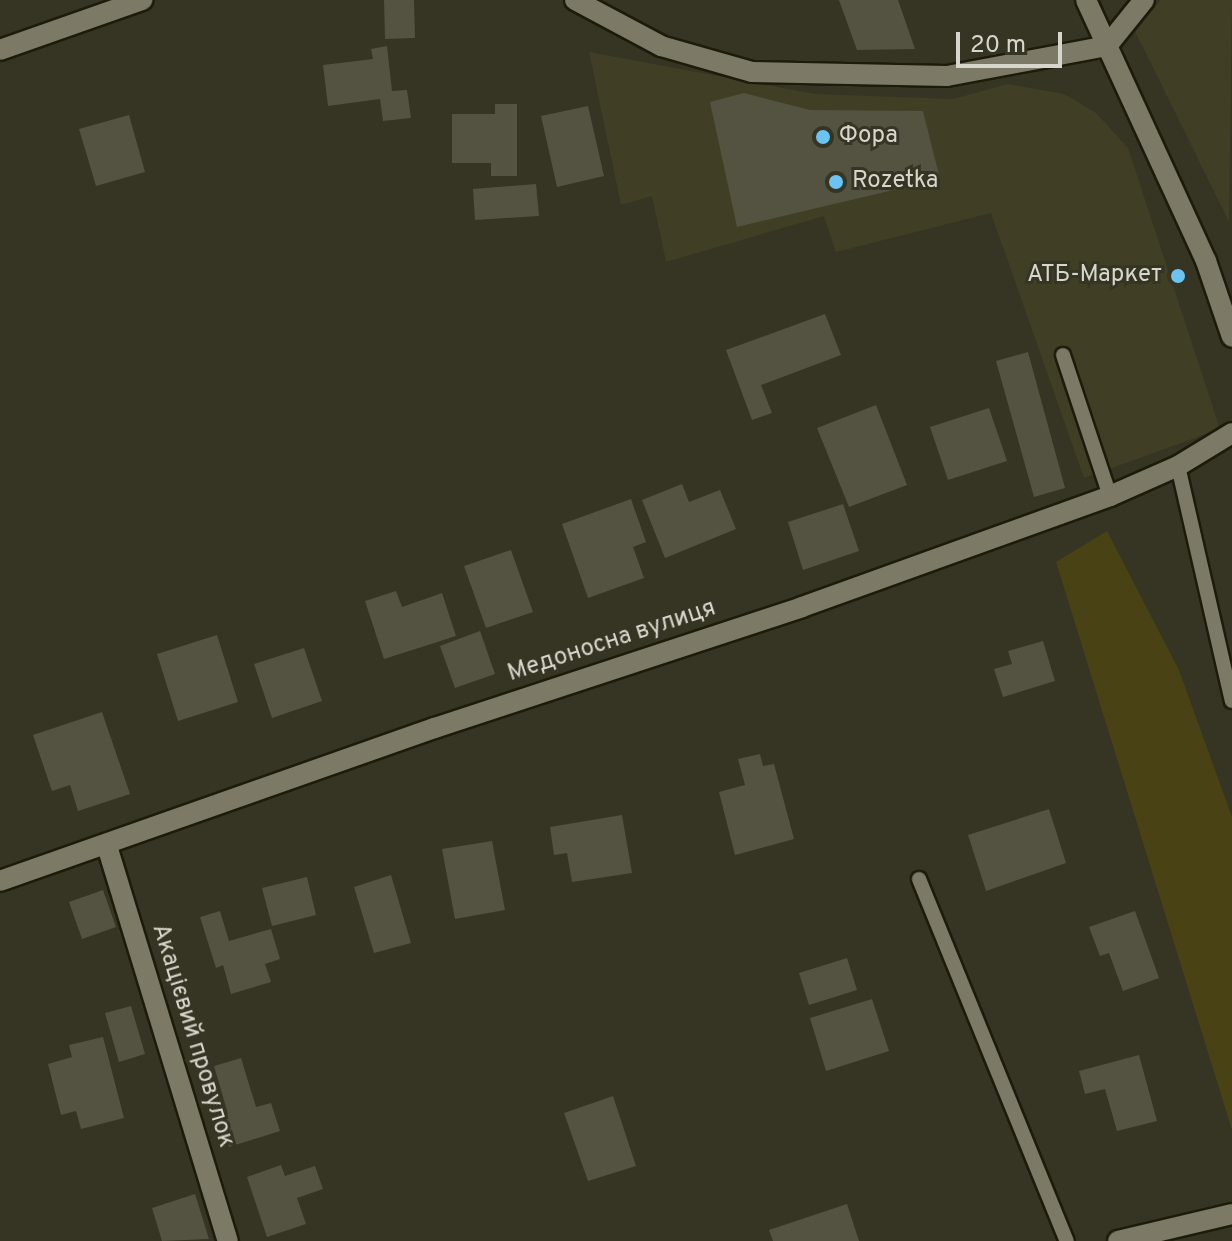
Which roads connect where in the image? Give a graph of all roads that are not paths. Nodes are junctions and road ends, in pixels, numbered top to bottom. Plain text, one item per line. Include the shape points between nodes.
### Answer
1 (142, 0) edge
2 (575, 0) edge
3 (1086, 0) edge
4 (1144, 0) edge
5 (1107, 46) junction
6 (0, 50) edge
7 (1232, 337) edge
8 (1063, 355) dead end
9 (1232, 433) edge
10 (1178, 466) junction
11 (1110, 496) junction
12 (1232, 701) edge
13 (107, 846) junction
14 (919, 879) dead end
15 (0, 881) edge
16 (1232, 1214) edge
17 (228, 1241) edge
18 (1067, 1241) edge
19 (1118, 1241) edge

1 - 6 street
2 - 5 street via 661,46 752,72 947,76
3 - 5 street
4 - 5 street
5 - 7 street via 1206,261
8 - 11 lane
9 - 10 street, Медоносна вулиця
10 - 11 street, Медоносна вулиця
10 - 12 lane
11 - 13 street, Медоносна вулиця
13 - 15 street, Медоносна вулиця
13 - 17 street, Акацієвий провулок
14 - 18 lane
16 - 19 street

